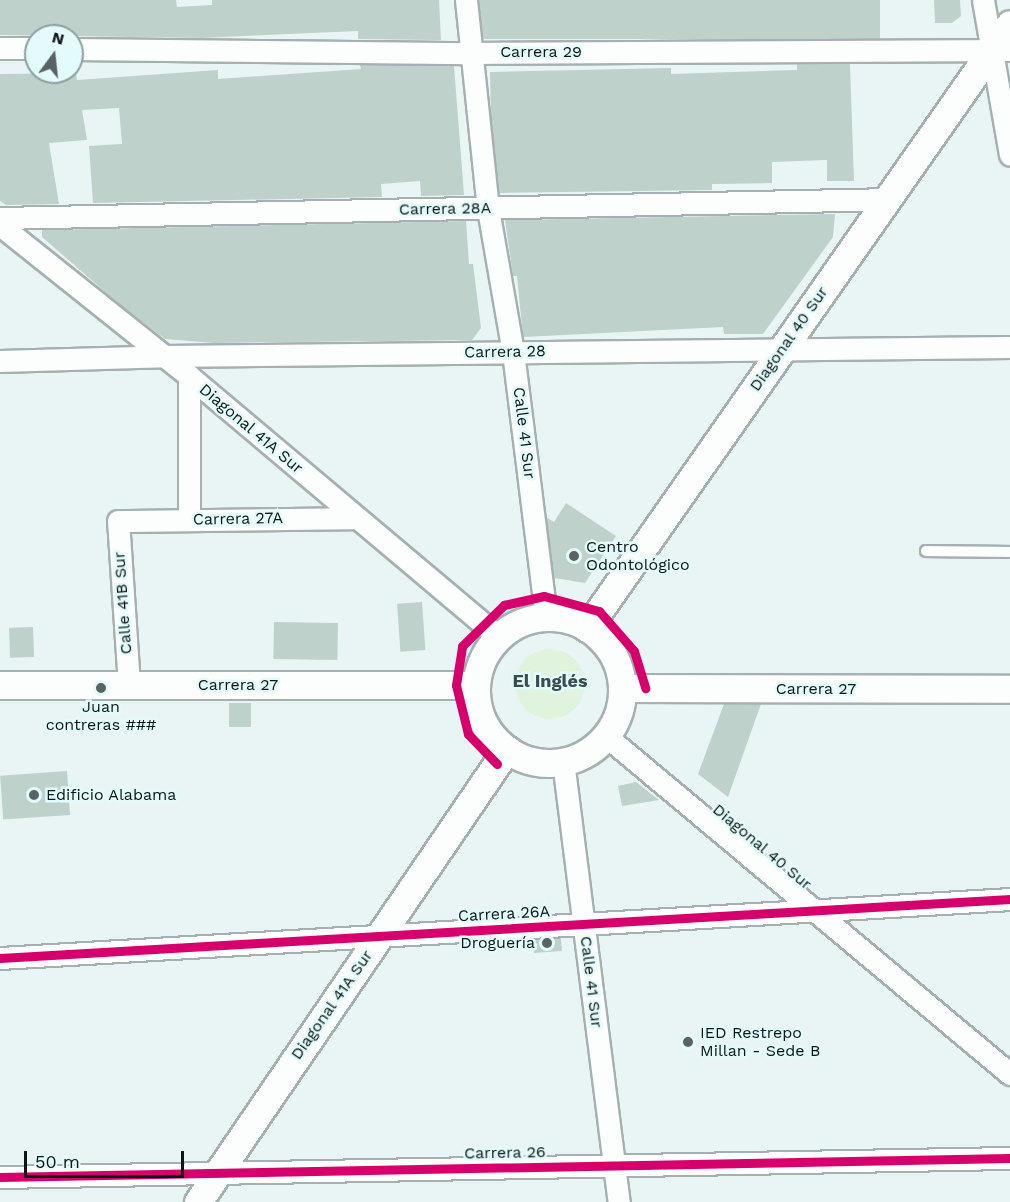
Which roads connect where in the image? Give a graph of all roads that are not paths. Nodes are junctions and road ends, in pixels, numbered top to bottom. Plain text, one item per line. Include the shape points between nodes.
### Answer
1 (466, 0) edge
2 (983, 0) edge
3 (1010, 24) edge
4 (0, 48) edge
5 (24, 48) edge
6 (84, 49) edge
7 (1001, 50) edge
8 (471, 53) junction
9 (1010, 155) edge
10 (889, 199) junction
11 (488, 209) junction
12 (0, 218) edge
13 (0, 225) edge
14 (1010, 347) edge
15 (782, 348) junction
16 (513, 352) junction
17 (164, 357) junction
18 (0, 361) edge
19 (189, 376) junction
20 (357, 518) junction
21 (189, 520) junction
22 (118, 521) joint
23 (926, 551) dead end
24 (1010, 552) edge
25 (546, 617) junction
26 (587, 628) junction
27 (499, 636) junction
28 (0, 685) edge
29 (129, 685) junction
30 (476, 685) junction
31 (623, 688) junction
32 (1010, 689) edge
33 (606, 736) junction
34 (507, 749) junction
35 (563, 761) junction
36 (1010, 899) edge
37 (814, 911) junction
38 (584, 924) junction
39 (379, 936) junction
40 (0, 958) edge
41 (1010, 1074) edge
42 (1010, 1158) edge
43 (614, 1166) junction
44 (218, 1173) junction
45 (0, 1177) edge
46 (198, 1202) edge
47 (619, 1202) edge

1 - 8 street, Calle 41 Sur
2 - 7 street
3 - 7 street, Diagonal 40 Sur
4 - 5 street
6 - 8 street, Carrera 29
7 - 8 street, Carrera 29
7 - 9 street
7 - 10 street, Diagonal 40 Sur
8 - 11 street, Calle 41 Sur
10 - 11 street, Carrera 28A
10 - 15 street, Diagonal 40 Sur
11 - 12 street, Carrera 28A
11 - 16 street, Calle 41 Sur
13 - 17 street, Diagonal 41A Sur
14 - 15 street, Carrera 28
15 - 16 street, Carrera 28
15 - 26 street, Diagonal 40 Sur
16 - 17 street, Carrera 28
16 - 25 street, Calle 41 Sur
17 - 18 street, Carrera 28
17 - 19 street, Diagonal 41A Sur
19 - 20 street, Diagonal 41A Sur
19 - 21 street
20 - 21 street, Carrera 27A
20 - 27 street, Diagonal 41A Sur
21 - 22 street, Carrera 27A
22 - 29 street, Calle 41B Sur
23 - 24 lane
25 - 26 street via 574,621
25 - 27 street via 521,623
26 - 31 street via 610,650 618,664
27 - 30 street via 483,659
28 - 29 street, Carrera 27
29 - 30 street, Carrera 27
30 - 34 street via 483,722
31 - 32 street, Carrera 27
31 - 33 street via 615,722
33 - 35 street via 587,752
33 - 37 street, Diagonal 40 Sur
34 - 35 street via 534,760
34 - 39 street, Diagonal 41A Sur
35 - 38 street, Calle 41 Sur
36 - 37 street, Carrera 26A
37 - 38 street, Carrera 26A
37 - 41 street, Diagonal 40 Sur
38 - 39 street, Carrera 26A
38 - 43 street, Calle 41 Sur
39 - 40 street, Carrera 26A
39 - 44 street, Diagonal 41A Sur
42 - 43 street, Carrera 26
43 - 44 street, Carrera 26
43 - 47 street, Calle 41 Sur
44 - 45 street, Carrera 26
44 - 46 street, Diagonal 41A Sur

